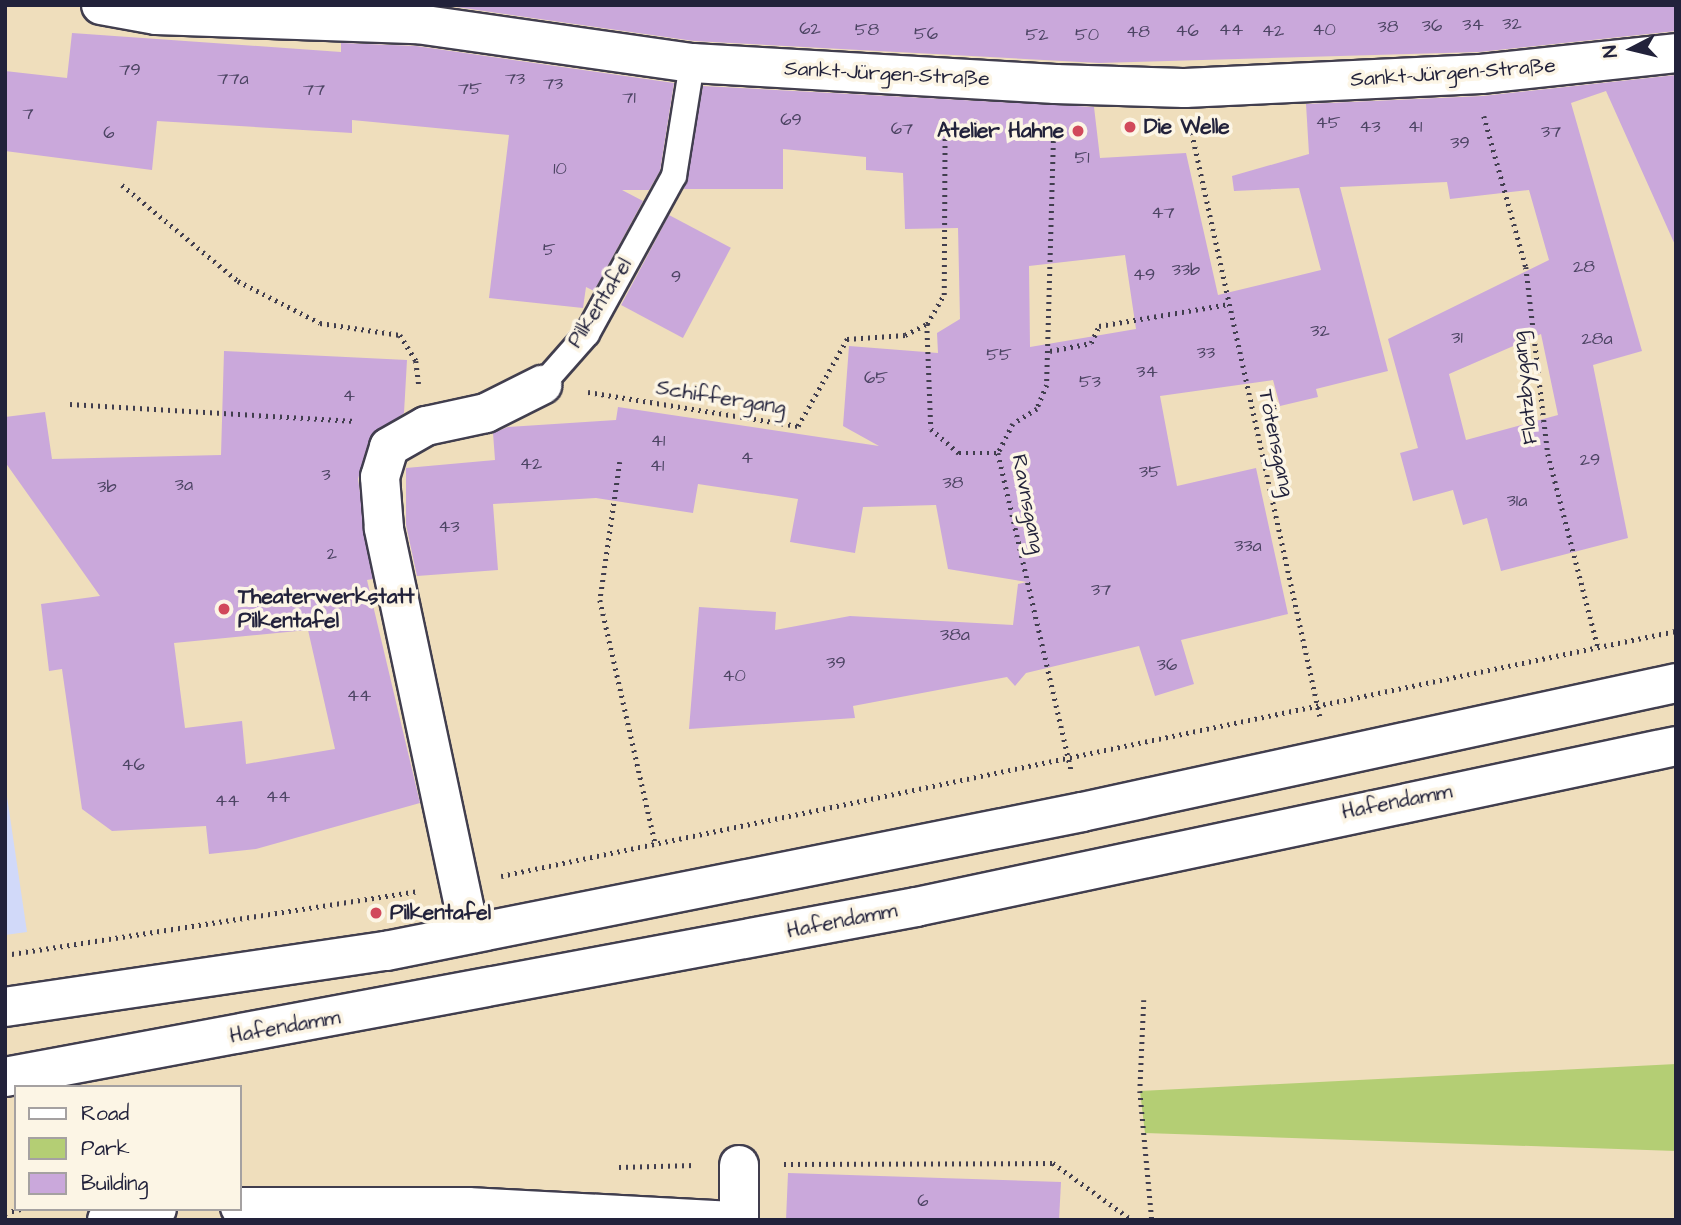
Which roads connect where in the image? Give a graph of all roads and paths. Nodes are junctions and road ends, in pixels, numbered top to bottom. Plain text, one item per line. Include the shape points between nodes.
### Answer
1 (101, 5) edge
2 (1676, 53) edge
3 (692, 63) junction
4 (1480, 74) junction
5 (945, 122) dead end
6 (1054, 130) dead end
7 (1192, 132) dead end
8 (122, 186) dead end
9 (1230, 304) junction
10 (927, 324) junction
11 (1050, 351) junction
12 (542, 385) junction
13 (70, 404) dead end
14 (426, 426) junction
15 (388, 447) junction
16 (998, 453) junction
17 (620, 462) dead end
18 (1676, 631) edge
19 (1598, 647) junction
20 (1676, 683) edge
21 (1606, 698) junction
22 (1317, 705) junction
23 (1676, 746) edge
24 (1330, 760) junction
25 (1069, 761) junction
26 (1082, 812) junction
27 (656, 845) junction
28 (460, 884) junction
29 (667, 894) junction
30 (471, 934) junction
31 (5, 955) edge
32 (1144, 1000) dead end
33 (5, 1007) edge
34 (5, 1077) edge
35 (739, 1165) dead end
36 (242, 1207) edge
37 (148, 1211) edge
38 (107, 1220) edge
39 (719, 1220) edge
40 (739, 1220) edge
41 (1152, 1220) edge

1 - 3 main road, Sankt-Jürgen-Straße via 156,15 418,24
2 - 4 main road, Sankt-Jürgen-Straße
3 - 4 main road, Sankt-Jürgen-Straße via 1185,88
3 - 12 lane, Pilkentafel via 674,176 587,334
4 - 19 path, Flatzbygang via 1484,119 1526,267 1548,454
5 - 10 path via 944,295
6 - 11 path, Ravnsgang
7 - 9 path, Tötensgang
8 - 14 path via 237,281 320,324 400,335 416,361
9 - 11 path via 1099,326 1091,343
9 - 22 path, Tötensgang
10 - 12 path, Schiffergang via 905,335 847,339 798,426
10 - 16 path via 931,429 959,453
11 - 16 path, Ravnsgang via 1037,409 1013,424
12 - 14 main road, Pilkentafel via 486,413
13 - 15 path via 359,422
14 - 15 main road, Pilkentafel
15 - 28 main road via 380,477 384,528
16 - 25 path, Ravnsgang
17 - 27 path via 600,600
18 - 19 path
19 - 21 path, Flatzbygang
19 - 22 path
20 - 21 main road
21 - 24 main road
22 - 24 path, Tötensgang
22 - 25 path
23 - 34 main road, Hafendamm via 889,912
24 - 26 main road
25 - 26 path, Ravnsgang
25 - 27 path
26 - 29 main road
27 - 28 path
27 - 29 path
28 - 30 main road
28 - 31 path
29 - 30 main road
30 - 33 main road
32 - 41 path via 1140,1091
35 - 40 main road
36 - 39 main road via 468,1207
37 - 38 main road

